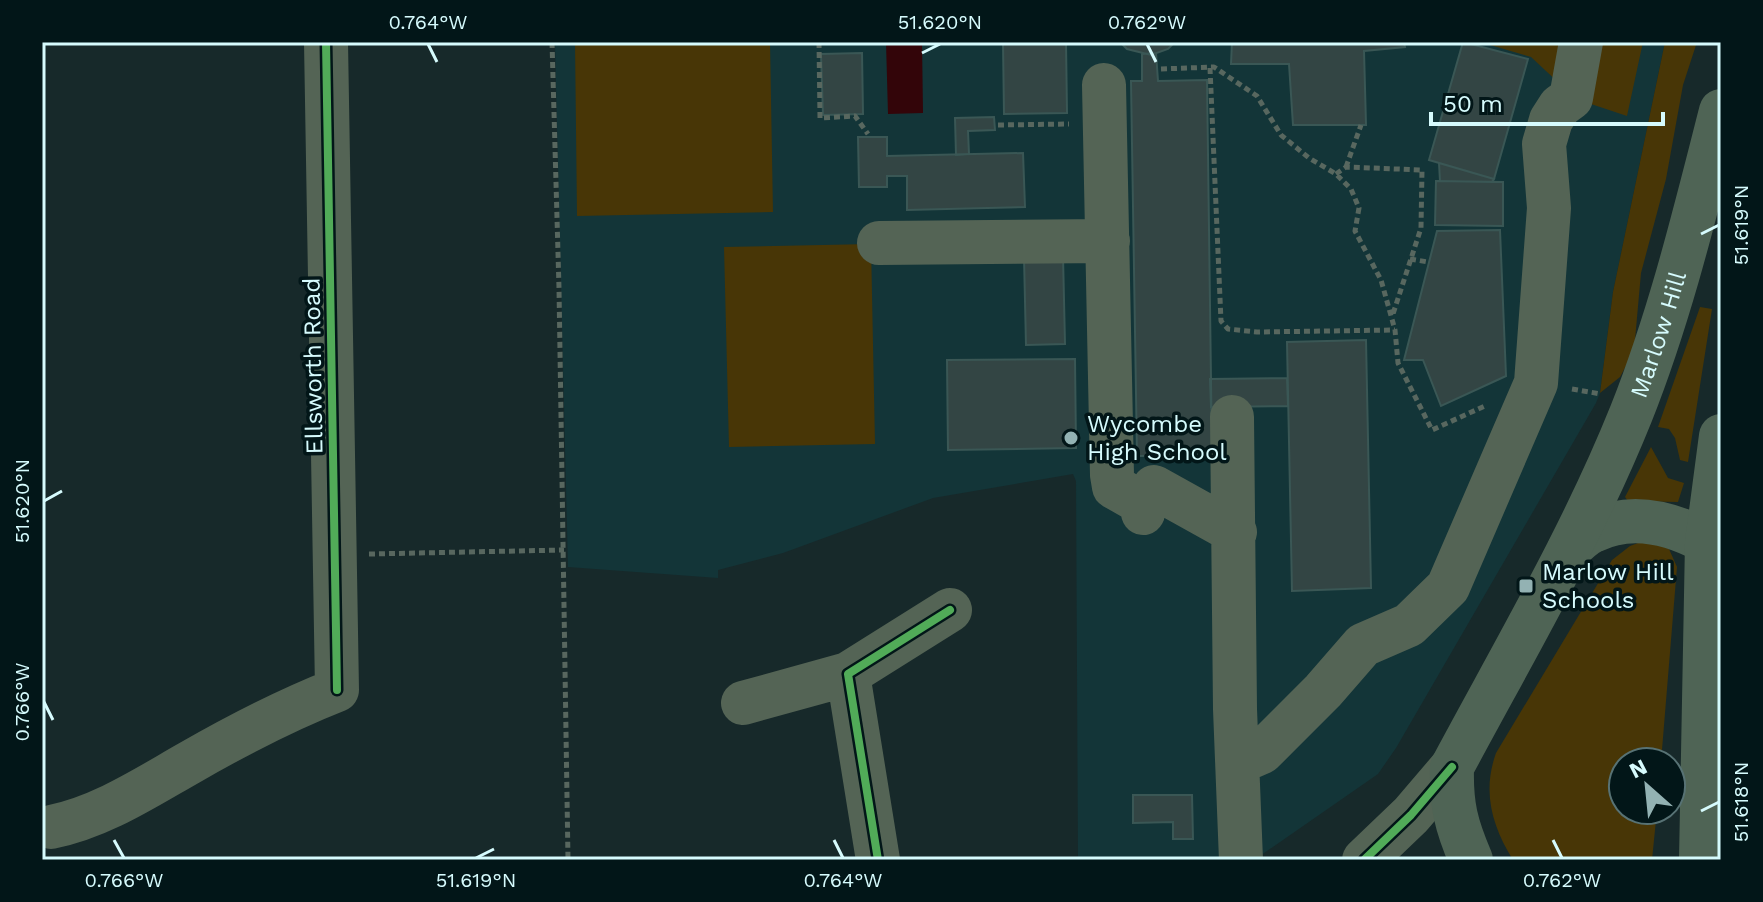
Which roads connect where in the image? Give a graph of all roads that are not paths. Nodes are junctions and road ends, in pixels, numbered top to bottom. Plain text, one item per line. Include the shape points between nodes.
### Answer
1 (326, 42) edge
2 (1581, 42) edge
3 (1105, 104) road end
4 (1721, 111) edge
5 (1108, 241) junction
6 (879, 243) dead end
7 (1232, 417) dead end
8 (1721, 436) edge
9 (1235, 532) junction
10 (1714, 542) edge
11 (1569, 550) junction
12 (1713, 605) edge
13 (950, 610) dead end
14 (848, 674) junction
15 (743, 703) dead end
16 (1239, 762) junction
17 (1452, 767) junction
18 (51, 827) dead end
19 (878, 860) edge
20 (1241, 860) edge
21 (1364, 860) edge
22 (1471, 860) edge
23 (1701, 860) edge

1 - 18 street, Ellsworth Road via 337,690 225,743 124,800
2 - 16 street via 1571,98 1551,120 1544,144 1549,208 1536,383 1448,587 1409,625 1363,645 1262,752
3 - 5 street
4 - 11 main road, Marlow Hill via 1684,258 1636,401
5 - 6 street
5 - 9 street via 1114,487
7 - 9 street
8 - 10 main road
9 - 16 street via 1224,701
10 - 11 main road, Marlow Hill via 1659,522 1615,522 1591,531
10 - 12 main road
11 - 17 main road, Marlow Hill
12 - 23 main road
13 - 14 street
14 - 15 street
14 - 19 street
16 - 20 street
17 - 21 street
17 - 22 main road, Marlow Hill via 1456,826

